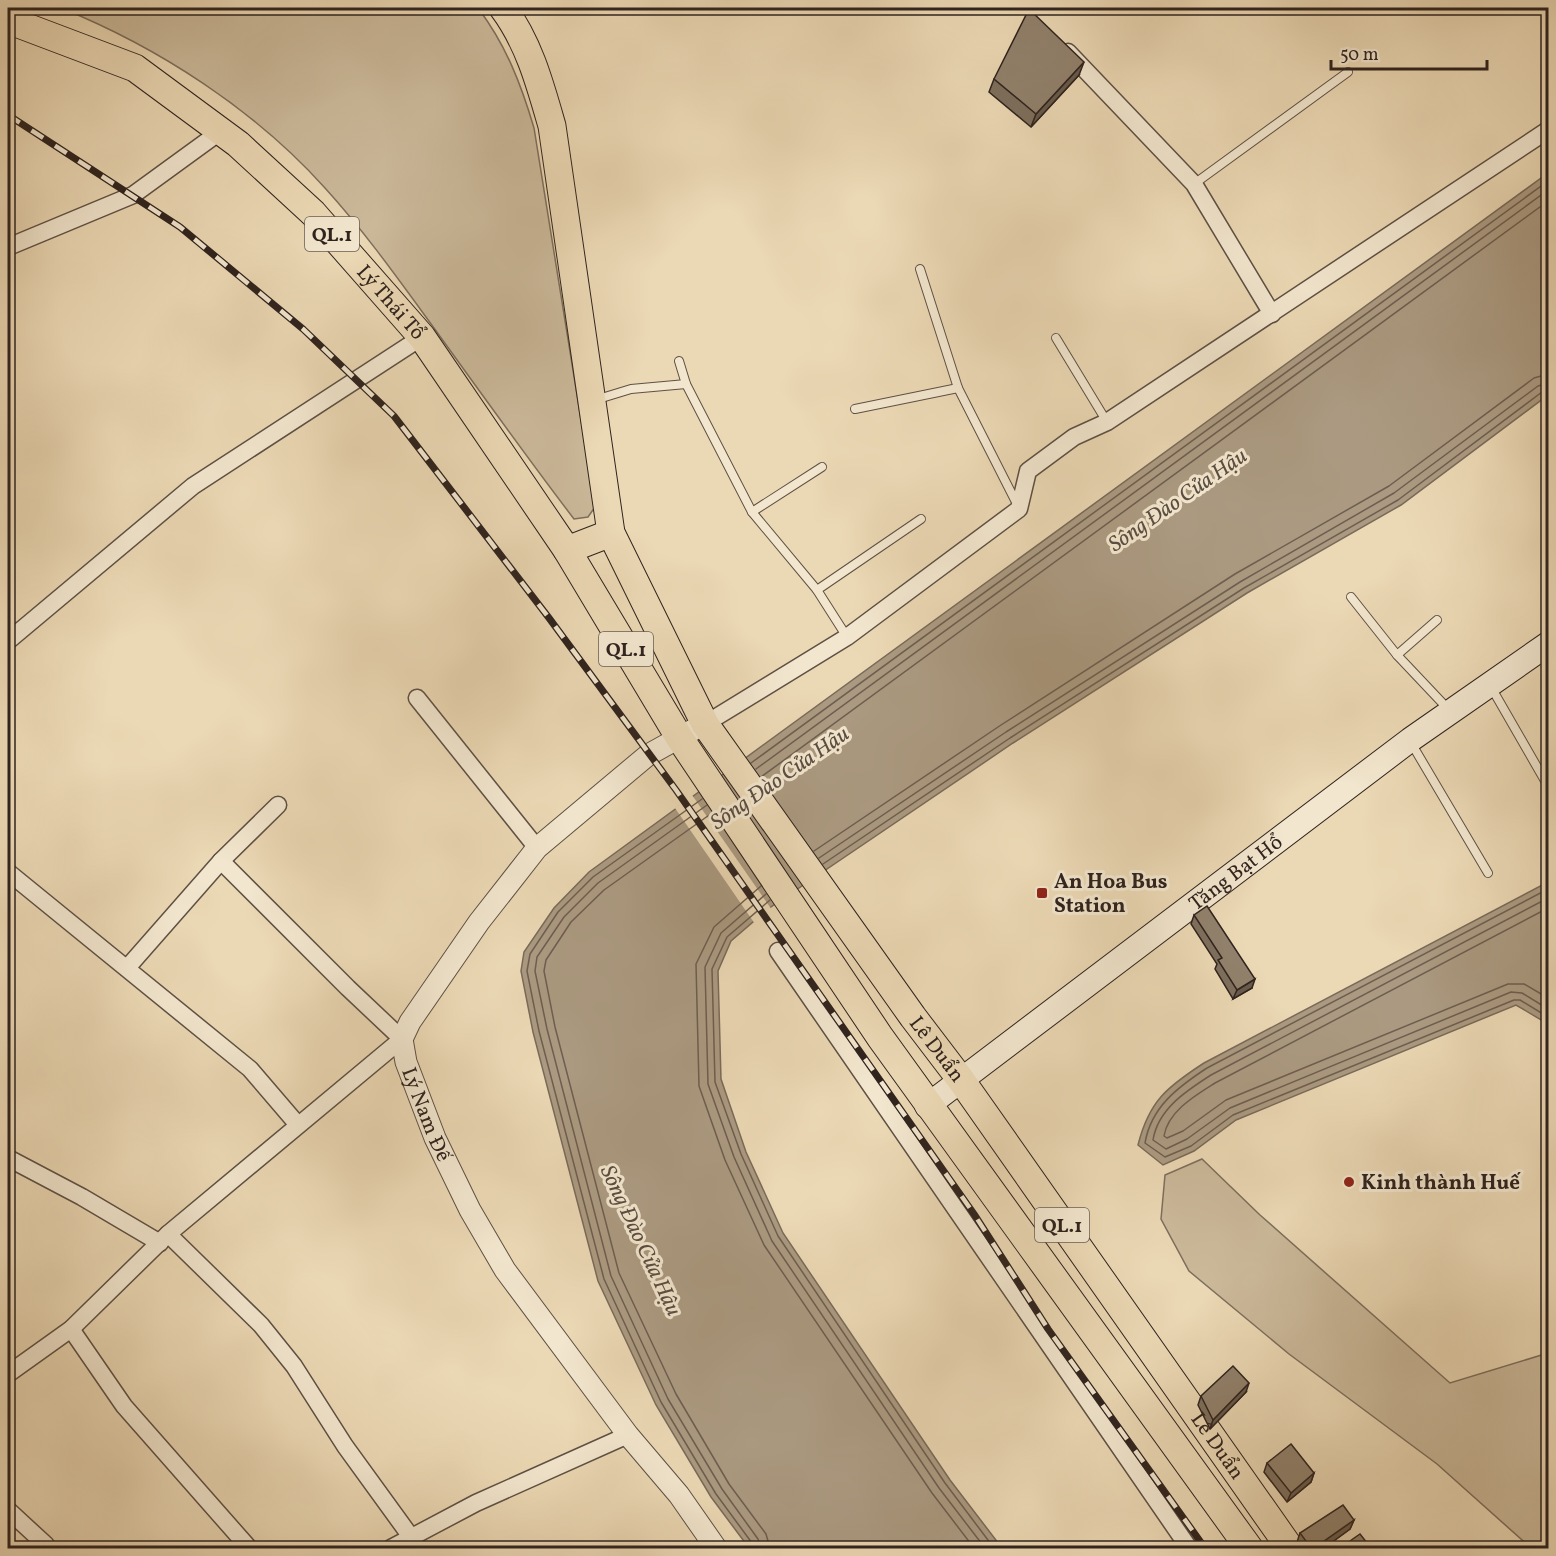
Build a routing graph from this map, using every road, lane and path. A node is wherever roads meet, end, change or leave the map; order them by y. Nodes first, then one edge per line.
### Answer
1 (503, 8) edge
2 (8, 20) edge
3 (1058, 41) edge
4 (1348, 72) dead end
5 (221, 130) junction
6 (1548, 130) edge
7 (1194, 184) junction
8 (8, 247) edge
9 (920, 269) dead end
10 (1272, 314) junction
11 (422, 337) junction
12 (1056, 338) dead end
13 (679, 361) dead end
14 (686, 384) junction
15 (958, 388) junction
16 (592, 401) junction
17 (855, 409) dead end
18 (1107, 422) junction
19 (822, 467) dead end
20 (1019, 509) junction
21 (752, 512) junction
22 (921, 519) dead end
23 (610, 534) junction
24 (567, 550) junction
25 (818, 590) junction
26 (1351, 597) dead end
27 (1437, 620) dead end
28 (847, 637) junction
29 (8, 641) edge
30 (1548, 644) edge
31 (1397, 655) junction
32 (1489, 684) junction
33 (417, 698) dead end
34 (1450, 712) junction
35 (709, 731) junction
36 (1410, 740) junction
37 (683, 742) junction
38 (1548, 786) edge
39 (278, 805) dead end
40 (537, 848) junction
41 (221, 861) junction
42 (8, 872) edge
43 (1488, 873) dead end
44 (778, 951) dead end
45 (127, 968) junction
46 (402, 1039) junction
47 (961, 1080) junction
48 (927, 1106) junction
49 (298, 1125) junction
50 (8, 1158) edge
51 (164, 1239) junction
52 (71, 1329) junction
53 (8, 1374) edge
54 (628, 1435) junction
55 (8, 1510) edge
56 (411, 1537) junction
57 (46, 1545) dead end
58 (249, 1548) edge
59 (391, 1548) edge
60 (716, 1548) edge
61 (1190, 1548) edge
62 (1250, 1548) edge
63 (1290, 1548) edge

1 - 16 main road, QL.1
2 - 5 main road, Lý Thái Tổ / QL.1
3 - 7 street
4 - 7 lane
5 - 8 street
5 - 11 main road, Lý Thái Tổ / QL.1
6 - 10 street
7 - 10 street
9 - 15 lane
10 - 18 street
11 - 24 main road, Lý Thái Tổ / QL.1
11 - 29 street
12 - 18 lane
13 - 14 lane
14 - 16 lane
14 - 21 lane
15 - 17 lane
15 - 20 lane
16 - 23 main road, QL.1
18 - 20 street
19 - 21 lane
20 - 28 street
21 - 25 lane
22 - 25 lane
23 - 24 main road
23 - 35 main road, Lê Duẩn / QL.1
24 - 37 main road, Lê Duẩn / QL.1
25 - 28 lane
26 - 31 lane
27 - 31 lane
28 - 35 street
30 - 32 main road, Tăng Bạt Hổ
31 - 34 lane
32 - 34 main road, Tăng Bạt Hổ
32 - 38 lane
33 - 40 street
34 - 36 main road, Tăng Bạt Hổ
35 - 37 street, Lý Nam Đế
35 - 47 main road, Lê Duẩn / QL.1
36 - 43 lane
36 - 47 main road, Tăng Bạt Hổ
37 - 40 street, Lý Nam Đế
37 - 48 main road, Lê Duẩn / QL.1
39 - 41 street
40 - 46 street, Lý Nam Đế
41 - 45 street
41 - 46 street
42 - 45 street
44 - 61 street
45 - 49 street
46 - 49 street
46 - 54 street, Lý Nam Đế
47 - 48 main road, Tăng Bạt Hổ
47 - 63 main road, Lê Duẩn / QL.1
48 - 62 main road, Lê Duẩn / QL.1
49 - 51 street
50 - 51 street
51 - 52 street
51 - 56 street
52 - 53 street
52 - 58 street
54 - 56 street
54 - 60 street, Lý Nam Đế
55 - 57 street
56 - 59 street

